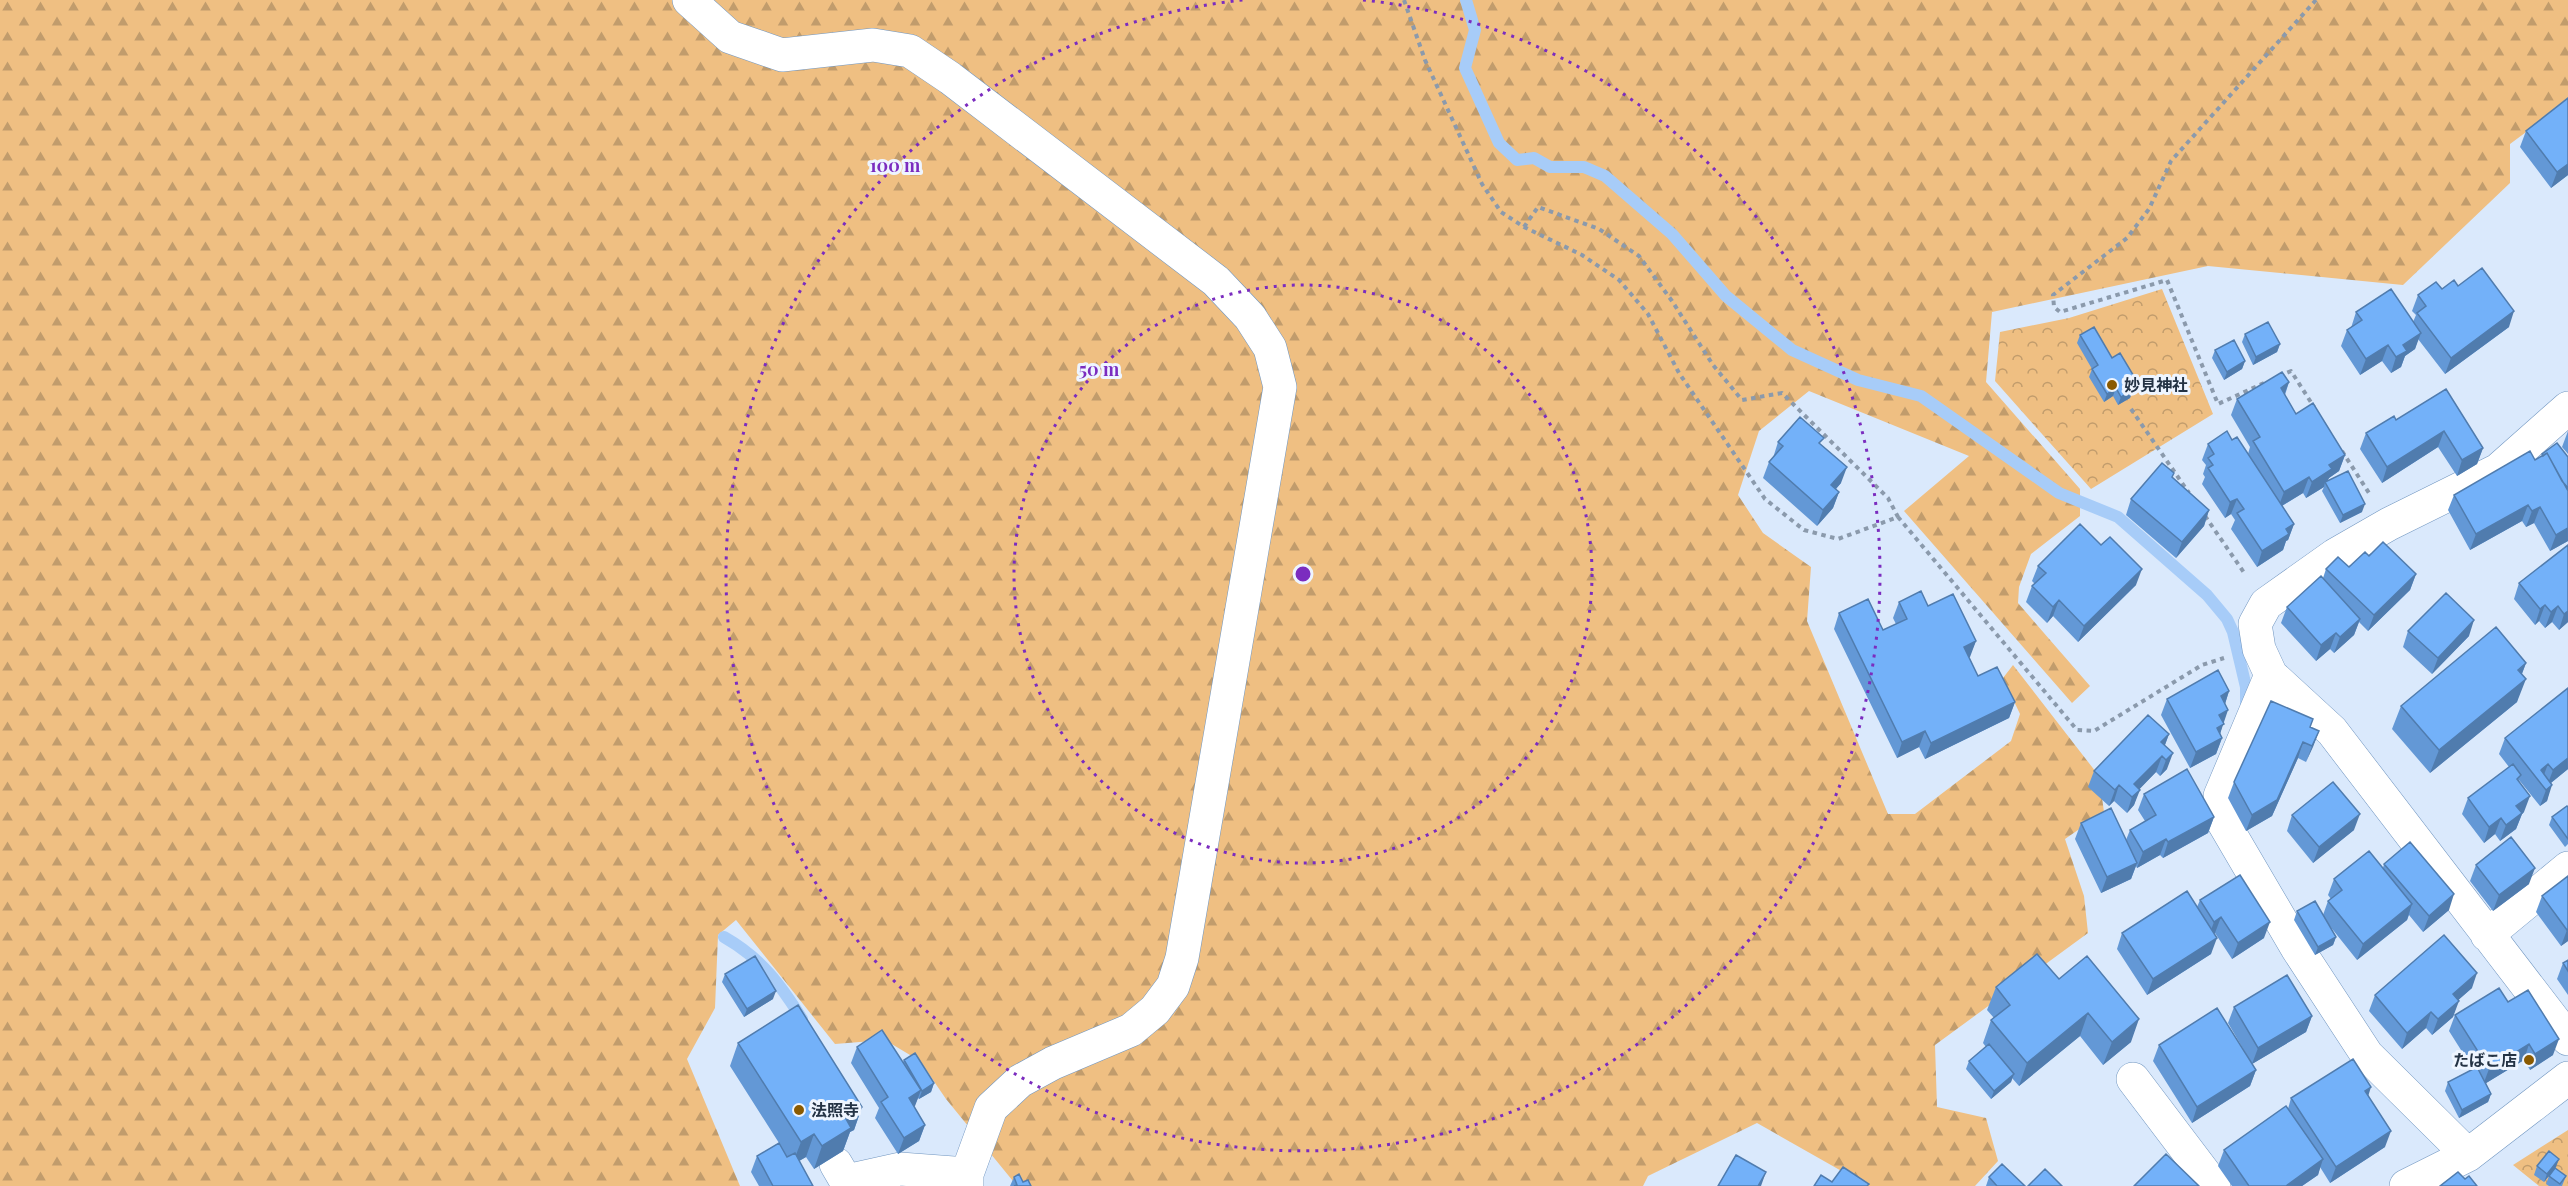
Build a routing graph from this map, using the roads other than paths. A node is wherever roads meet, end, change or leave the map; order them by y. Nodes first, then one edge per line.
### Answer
1 (688, 0) edge
2 (2568, 408) edge
3 (2271, 675) junction
4 (2568, 868) edge
5 (2487, 935) junction
6 (2568, 1039) edge
7 (2568, 1078) edge
8 (2133, 1079) dead end
9 (2468, 1155) junction
10 (836, 1164) edge
11 (967, 1180) edge
12 (2214, 1186) edge
13 (2406, 1186) edge

1 - 11 street
2 - 3 street
3 - 5 street
3 - 9 street
4 - 5 street
5 - 6 street
7 - 9 street
8 - 12 street
9 - 13 street
10 - 11 street

